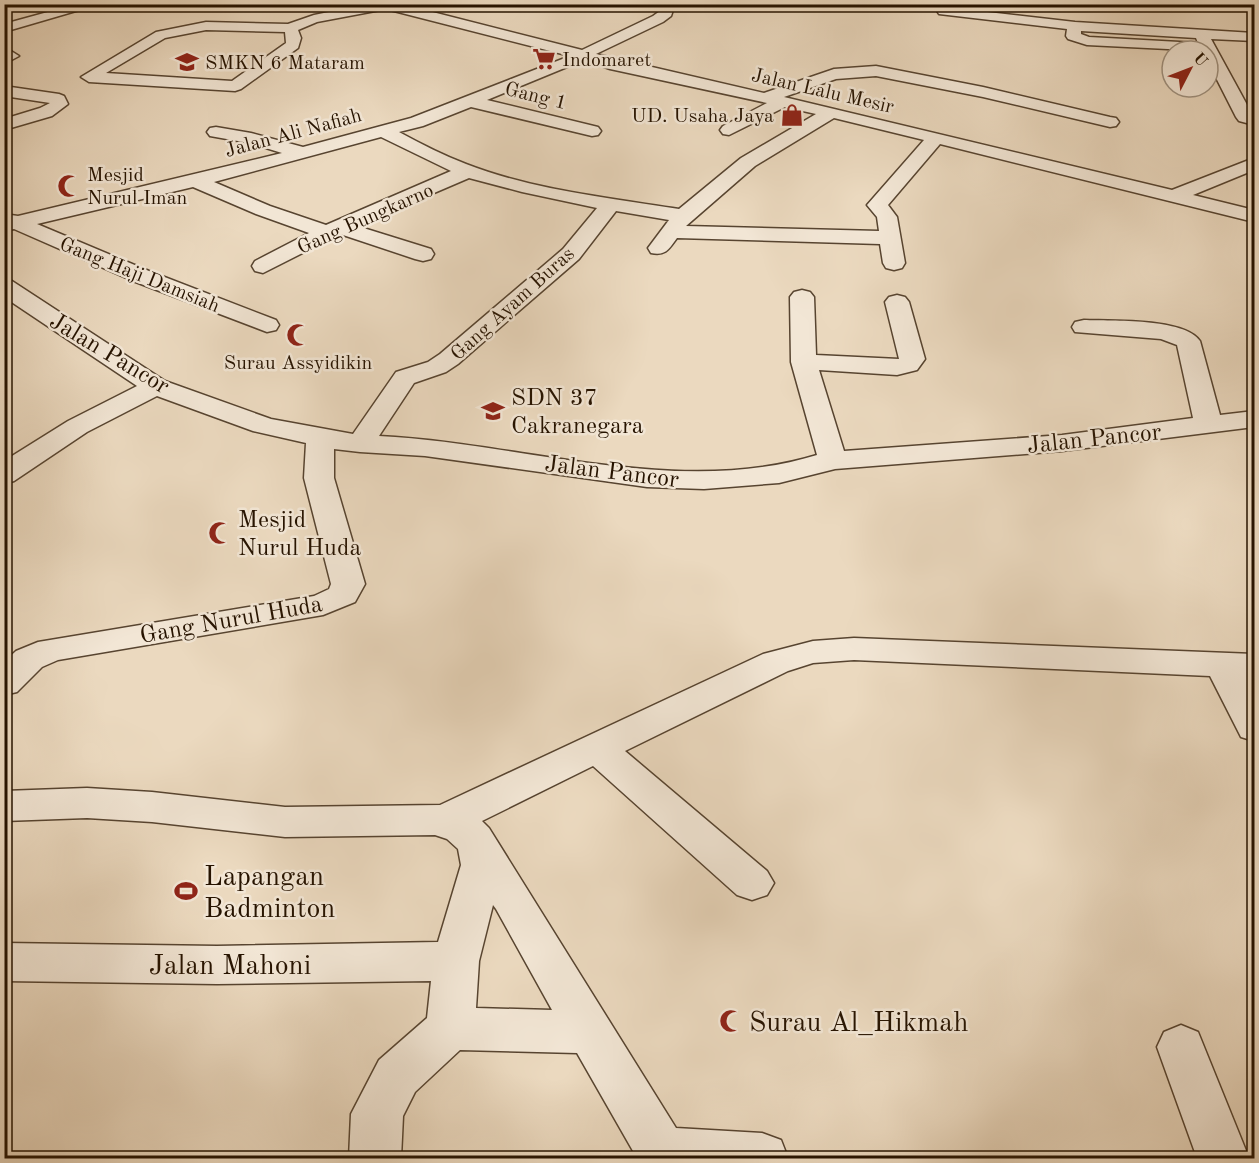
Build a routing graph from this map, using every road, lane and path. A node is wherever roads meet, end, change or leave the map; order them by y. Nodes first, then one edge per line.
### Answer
1 (94, 4) edge
2 (669, 4) edge
3 (384, 5) edge
4 (944, 11) dead end
5 (4, 28) edge
6 (290, 28) junction
7 (1254, 37) edge
8 (1188, 39) edge
9 (1220, 40) edge
10 (584, 55) junction
11 (1220, 70) edge
12 (4, 91) edge
13 (765, 98) junction
14 (469, 101) junction
15 (782, 102) junction
16 (831, 112) junction
17 (1254, 120) edge
18 (1110, 122) dead end
19 (4, 125) edge
20 (729, 130) dead end
21 (382, 131) junction
22 (592, 131) dead end
23 (216, 132) dead end
24 (935, 139) junction
25 (304, 153) junction
26 (1254, 163) edge
27 (468, 171) junction
28 (193, 180) junction
29 (1174, 196) junction
30 (610, 204) junction
31 (1254, 216) edge
32 (7, 222) edge
33 (333, 230) junction
34 (671, 232) junction
35 (889, 238) junction
36 (423, 254) dead end
37 (894, 263) dead end
38 (263, 266) dead end
39 (4, 286) edge
40 (802, 297) dead end
41 (897, 302) dead end
42 (267, 325) dead end
43 (1084, 327) dead end
44 (804, 362) junction
45 (156, 387) junction
46 (1254, 419) edge
47 (1208, 423) junction
48 (320, 438) junction
49 (360, 444) junction
50 (833, 460) junction
51 (4, 475) edge
52 (1239, 666) edge
53 (4, 683) edge
54 (1254, 728) edge
55 (597, 748) junction
56 (4, 806) edge
57 (444, 821) junction
58 (481, 852) junction
59 (752, 883) dead end
60 (456, 961) junction
61 (4, 962) edge
62 (450, 1028) junction
63 (590, 1032) junction
64 (1181, 1047) dead end
65 (664, 1155) edge
66 (375, 1158) edge
67 (762, 1158) edge
68 (1223, 1158) edge

1 - 5 street
2 - 10 street, Jalan Ali Nafiah
3 - 6 street
3 - 10 street, Jalan Lalu Mesir
4 - 8 street
6 - 6 street
7 - 9 street
10 - 13 street, Jalan Lalu Mesir
10 - 14 street, Jalan Ali Nafiah
11 - 17 street
12 - 19 street
13 - 15 street, Jalan Lalu Mesir
13 - 18 street
14 - 21 street, Jalan Ali Nafiah
14 - 22 street, Gang 1
15 - 16 street, Jalan Lalu Mesir
15 - 20 street
16 - 24 street, Jalan Lalu Mesir
16 - 34 street
21 - 25 street, Jalan Ali Nafiah
21 - 27 street, Gang Bungkarno
23 - 25 street
24 - 29 street, Jalan Lalu Mesir
24 - 35 street
25 - 28 street, Jalan Ali Nafiah
26 - 29 street
27 - 30 street, Gang Bungkarno
27 - 33 street, Gang Bungkarno
28 - 32 street, Jalan Ali Nafiah
28 - 33 street
29 - 31 street, Jalan Lalu Mesir
30 - 34 street, Gang Bungkarno
30 - 49 street, Gang Ayam Buras
32 - 42 street, Gang Haji Damsiah
33 - 36 street
33 - 38 street, Gang Bungkarno
34 - 35 street, Gang Bungkarno
35 - 37 street
39 - 45 street, Jalan Pancor
40 - 44 street
41 - 44 street
43 - 47 street
44 - 50 street
45 - 48 street, Jalan Pancor
45 - 51 street
46 - 47 street, Jalan Pancor
47 - 50 street, Jalan Pancor
48 - 49 street, Jalan Pancor
48 - 53 street, Gang Nurul Huda
49 - 50 street, Jalan Pancor
52 - 54 street
52 - 55 street
55 - 57 street
55 - 59 street
56 - 57 street
57 - 58 street
58 - 60 street
58 - 63 street
60 - 61 street, Jalan Mahoni
60 - 62 street
62 - 63 street
62 - 66 street
63 - 65 street
64 - 68 street
65 - 67 street

